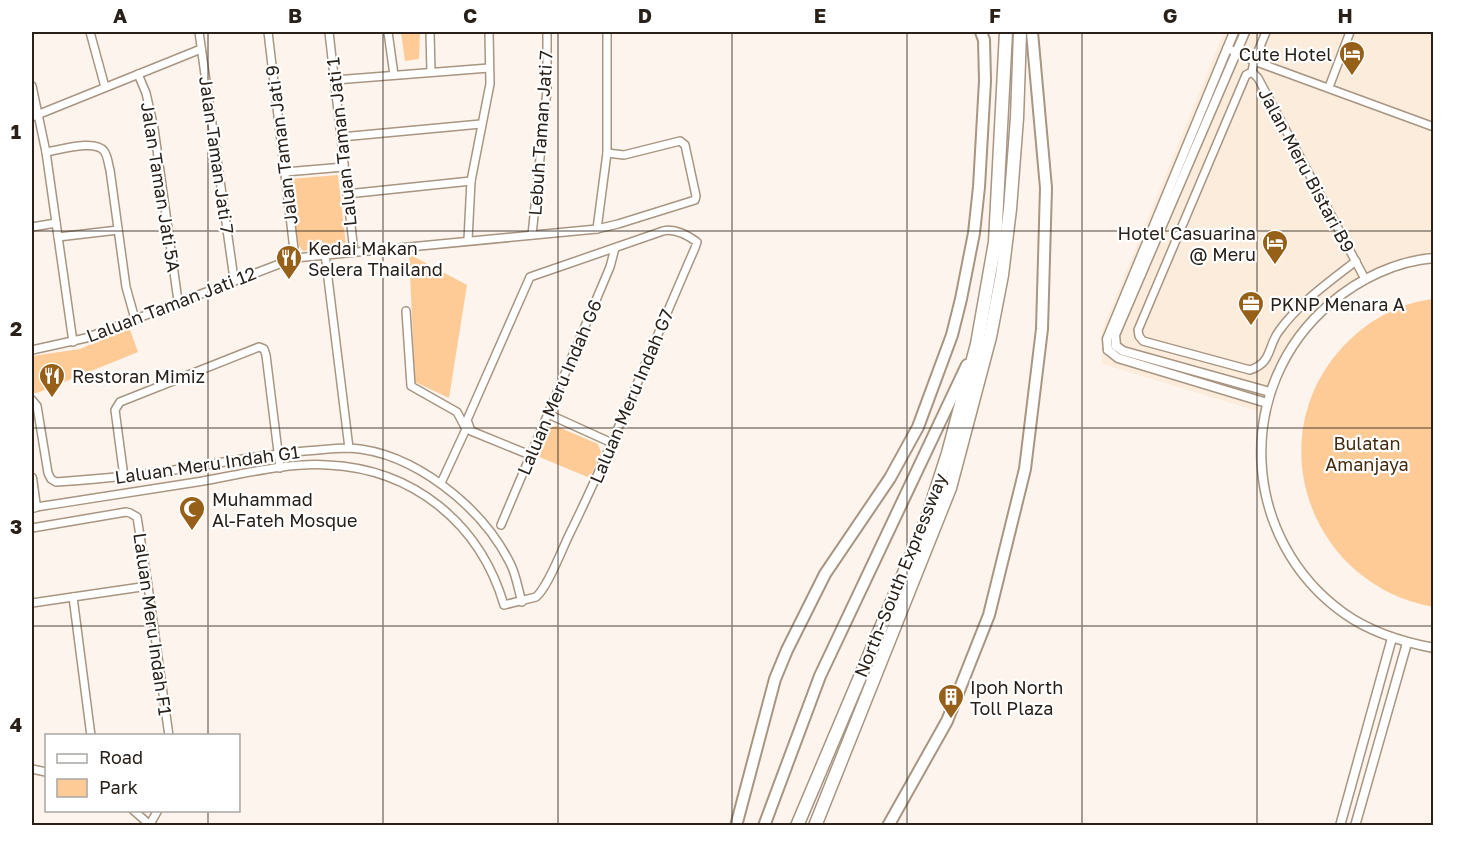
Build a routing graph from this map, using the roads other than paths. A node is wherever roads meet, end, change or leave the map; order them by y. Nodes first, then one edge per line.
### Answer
1 (90, 32) edge
2 (199, 32) edge
3 (268, 32) edge
4 (329, 32) edge
5 (388, 32) edge
6 (430, 32) edge
7 (489, 32) edge
8 (547, 32) edge
9 (607, 32) edge
10 (981, 32) edge
11 (1006, 32) edge
12 (1020, 32) edge
13 (1032, 32) edge
14 (1234, 32) edge
15 (1245, 32) edge
16 (1266, 32) edge
17 (1350, 32) edge
18 (1227, 48) junction
19 (201, 49) junction
20 (1236, 52) junction
21 (1254, 61) junction
22 (489, 68) junction
23 (430, 72) junction
24 (1252, 72) junction
25 (138, 74) junction
26 (394, 75) junction
27 (335, 80) junction
28 (32, 86) edge
29 (105, 87) junction
30 (1329, 87) junction
31 (35, 115) edge
32 (1434, 116) edge
33 (481, 124) junction
34 (1432, 126) edge
35 (341, 137) junction
36 (46, 152) junction
37 (607, 153) junction
38 (344, 167) junction
39 (285, 172) junction
40 (471, 181) junction
41 (347, 194) junction
42 (56, 223) junction
43 (32, 227) edge
44 (597, 229) junction
45 (118, 230) junction
46 (532, 235) junction
47 (58, 237) junction
48 (468, 240) junction
49 (615, 248) junction
50 (354, 252) junction
51 (325, 254) junction
52 (295, 258) junction
53 (1434, 258) edge
54 (1356, 261) junction
55 (234, 279) junction
56 (1365, 279) junction
57 (178, 301) junction
58 (406, 311) dead end
59 (135, 319) junction
60 (73, 342) junction
61 (977, 344) junction
62 (1112, 348) junction
63 (32, 350) edge
64 (1270, 393) junction
65 (32, 400) edge
66 (1267, 403) junction
67 (548, 414) junction
68 (40, 425) junction
69 (32, 426) edge
70 (612, 443) junction
71 (349, 448) junction
72 (278, 453) junction
73 (530, 455) junction
74 (280, 468) junction
75 (124, 477) junction
76 (32, 478) edge
77 (441, 483) junction
78 (34, 507) edge
79 (501, 525) dead end
80 (32, 528) edge
81 (148, 586) junction
82 (73, 597) junction
83 (522, 602) junction
84 (32, 603) edge
85 (1392, 638) junction
86 (1407, 643) junction
87 (1434, 648) edge
88 (91, 734) edge
89 (169, 734) edge
90 (135, 812) edge
91 (157, 812) edge
92 (149, 825) edge
93 (735, 825) edge
94 (764, 825) edge
95 (797, 825) edge
96 (815, 825) edge
97 (888, 825) edge
98 (1340, 825) edge
99 (1355, 825) edge

1 - 29 street
2 - 19 street, Jalan Taman Jati 7
3 - 39 street, Jalan Taman Jati 9
4 - 27 street, Laluan Taman Jati 1
5 - 26 street
6 - 23 street
7 - 22 street
8 - 46 street, Lebuh Taman Jati 7
9 - 37 street
10 - 93 main road
11 - 61 highway, North–South Expressway
12 - 96 highway, North–South Expressway
13 - 97 main road
14 - 18 street
15 - 20 street
16 - 21 street, Jalan Meru Bistari B9
17 - 30 street
18 - 20 street
18 - 62 street
19 - 25 street
19 - 55 street, Jalan Taman Jati 7
20 - 21 street
20 - 62 street
21 - 24 street, Jalan Meru Bistari B9
21 - 30 street
22 - 23 street
22 - 33 street
23 - 26 street
24 - 54 street, Jalan Meru Bistari B9
24 - 54 street
25 - 29 street
25 - 57 street, Jalan Taman Jati 5A
26 - 27 street
27 - 35 street, Laluan Taman Jati 1
28 - 31 street
29 - 31 street
30 - 34 street
31 - 36 street
32 - 34 street
33 - 35 street
33 - 40 street
35 - 38 street, Laluan Taman Jati 1
36 - 42 street
36 - 45 street
37 - 44 street
37 - 44 street, Laluan Taman Jati 12
38 - 39 street
38 - 41 street, Laluan Taman Jati 1
39 - 52 street, Jalan Taman Jati 9
40 - 41 street
40 - 48 street
41 - 50 street, Laluan Taman Jati 1
42 - 43 street
42 - 47 street
44 - 46 street, Laluan Taman Jati 12
45 - 47 street
45 - 59 street
46 - 48 street, Laluan Taman Jati 12
47 - 60 street
48 - 50 street, Laluan Taman Jati 12
49 - 67 street, Laluan Meru Indah G6
49 - 70 street, Laluan Meru Indah G7
49 - 73 street
50 - 51 street, Laluan Taman Jati 12
51 - 52 street, Laluan Taman Jati 12
51 - 71 street
52 - 55 street, Laluan Taman Jati 12
53 - 56 street
54 - 56 street, Jalan Meru Bistari B9
55 - 57 street, Laluan Taman Jati 12
56 - 64 street
57 - 59 street, Laluan Taman Jati 12
58 - 77 street
59 - 60 street, Laluan Taman Jati 12
60 - 63 street, Laluan Taman Jati 12
61 - 94 main road
61 - 95 highway, North–South Expressway
62 - 64 street
62 - 66 street
64 - 66 street
65 - 68 street, Laluan Meru Indah G1
66 - 85 street
67 - 70 street
67 - 73 street, Laluan Meru Indah G6
68 - 69 street
68 - 75 street, Laluan Meru Indah G1
70 - 83 street, Laluan Meru Indah G7
71 - 72 street, Laluan Meru Indah G1
71 - 77 street, Laluan Meru Indah G1
72 - 74 street
72 - 75 street, Laluan Meru Indah G1
72 - 75 street
73 - 79 street, Laluan Meru Indah G6
74 - 78 street
74 - 83 street, Laluan Meru Indah G7
76 - 78 street
77 - 83 street, Laluan Meru Indah G1
80 - 81 street, Laluan Meru Indah F1
81 - 82 street
81 - 89 street, Laluan Meru Indah F1
82 - 84 street
82 - 88 street
85 - 86 street
85 - 98 street
86 - 87 street
86 - 99 street
90 - 92 street
91 - 92 street

